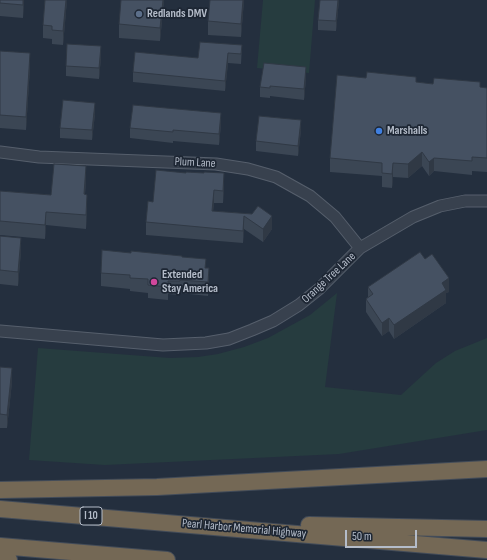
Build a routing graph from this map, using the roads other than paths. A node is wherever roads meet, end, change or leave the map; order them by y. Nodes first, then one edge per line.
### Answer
1 (0, 152) edge
2 (487, 201) edge
3 (360, 248) junction
4 (0, 331) edge
5 (487, 469) edge
6 (0, 490) edge
7 (0, 509) edge
8 (182, 524) junction
9 (487, 529) edge
10 (0, 546) edge
11 (487, 550) edge
12 (0, 558) edge
13 (9, 560) edge
14 (167, 560) edge

1 - 3 street, Plum Lane
2 - 3 street, Orange Tree Lane
3 - 4 street, Orange Tree Lane
5 - 6 highway
7 - 8 highway, Pearl Harbor Memorial Highway / I 10
8 - 9 highway
8 - 11 highway, Pearl Harbor Memorial Highway / I 10
10 - 14 highway
12 - 13 highway

